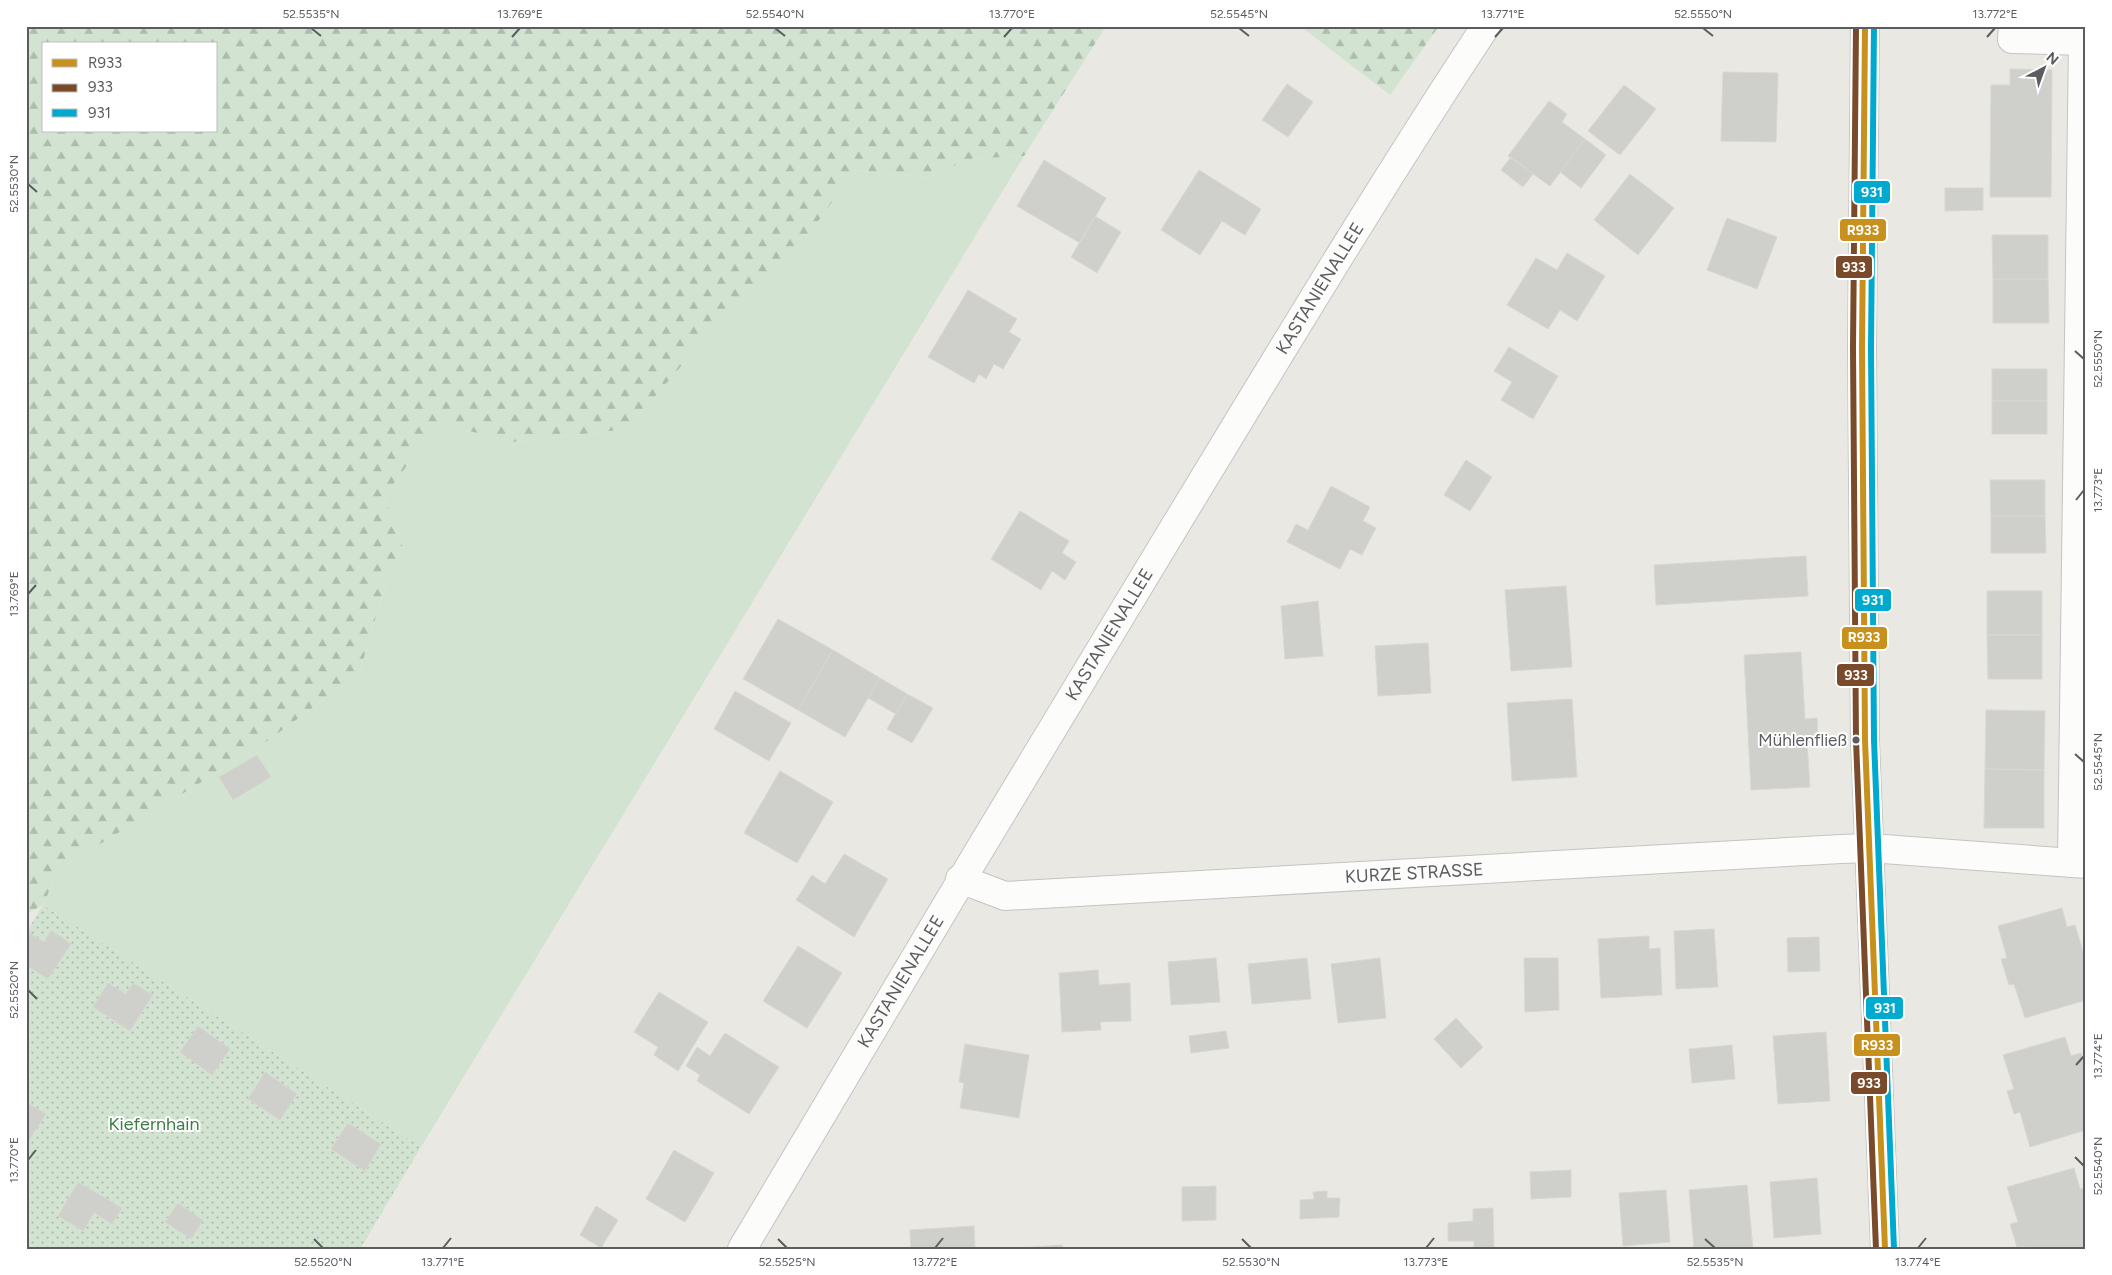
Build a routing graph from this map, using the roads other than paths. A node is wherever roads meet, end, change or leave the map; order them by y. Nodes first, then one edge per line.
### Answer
1 (1486, 26) edge
2 (1865, 26) edge
3 (2013, 26) edge
4 (2084, 41) edge
5 (1870, 848) junction
6 (2079, 863) edge
7 (960, 879) junction
8 (742, 1249) edge
9 (1885, 1249) edge

1 - 7 street, KASTANIENALLEE
2 - 5 street
3 - 4 street
4 - 6 street
5 - 6 street, KURZE STRASSE
5 - 7 street, KURZE STRASSE
5 - 9 street
7 - 8 street, KASTANIENALLEE

